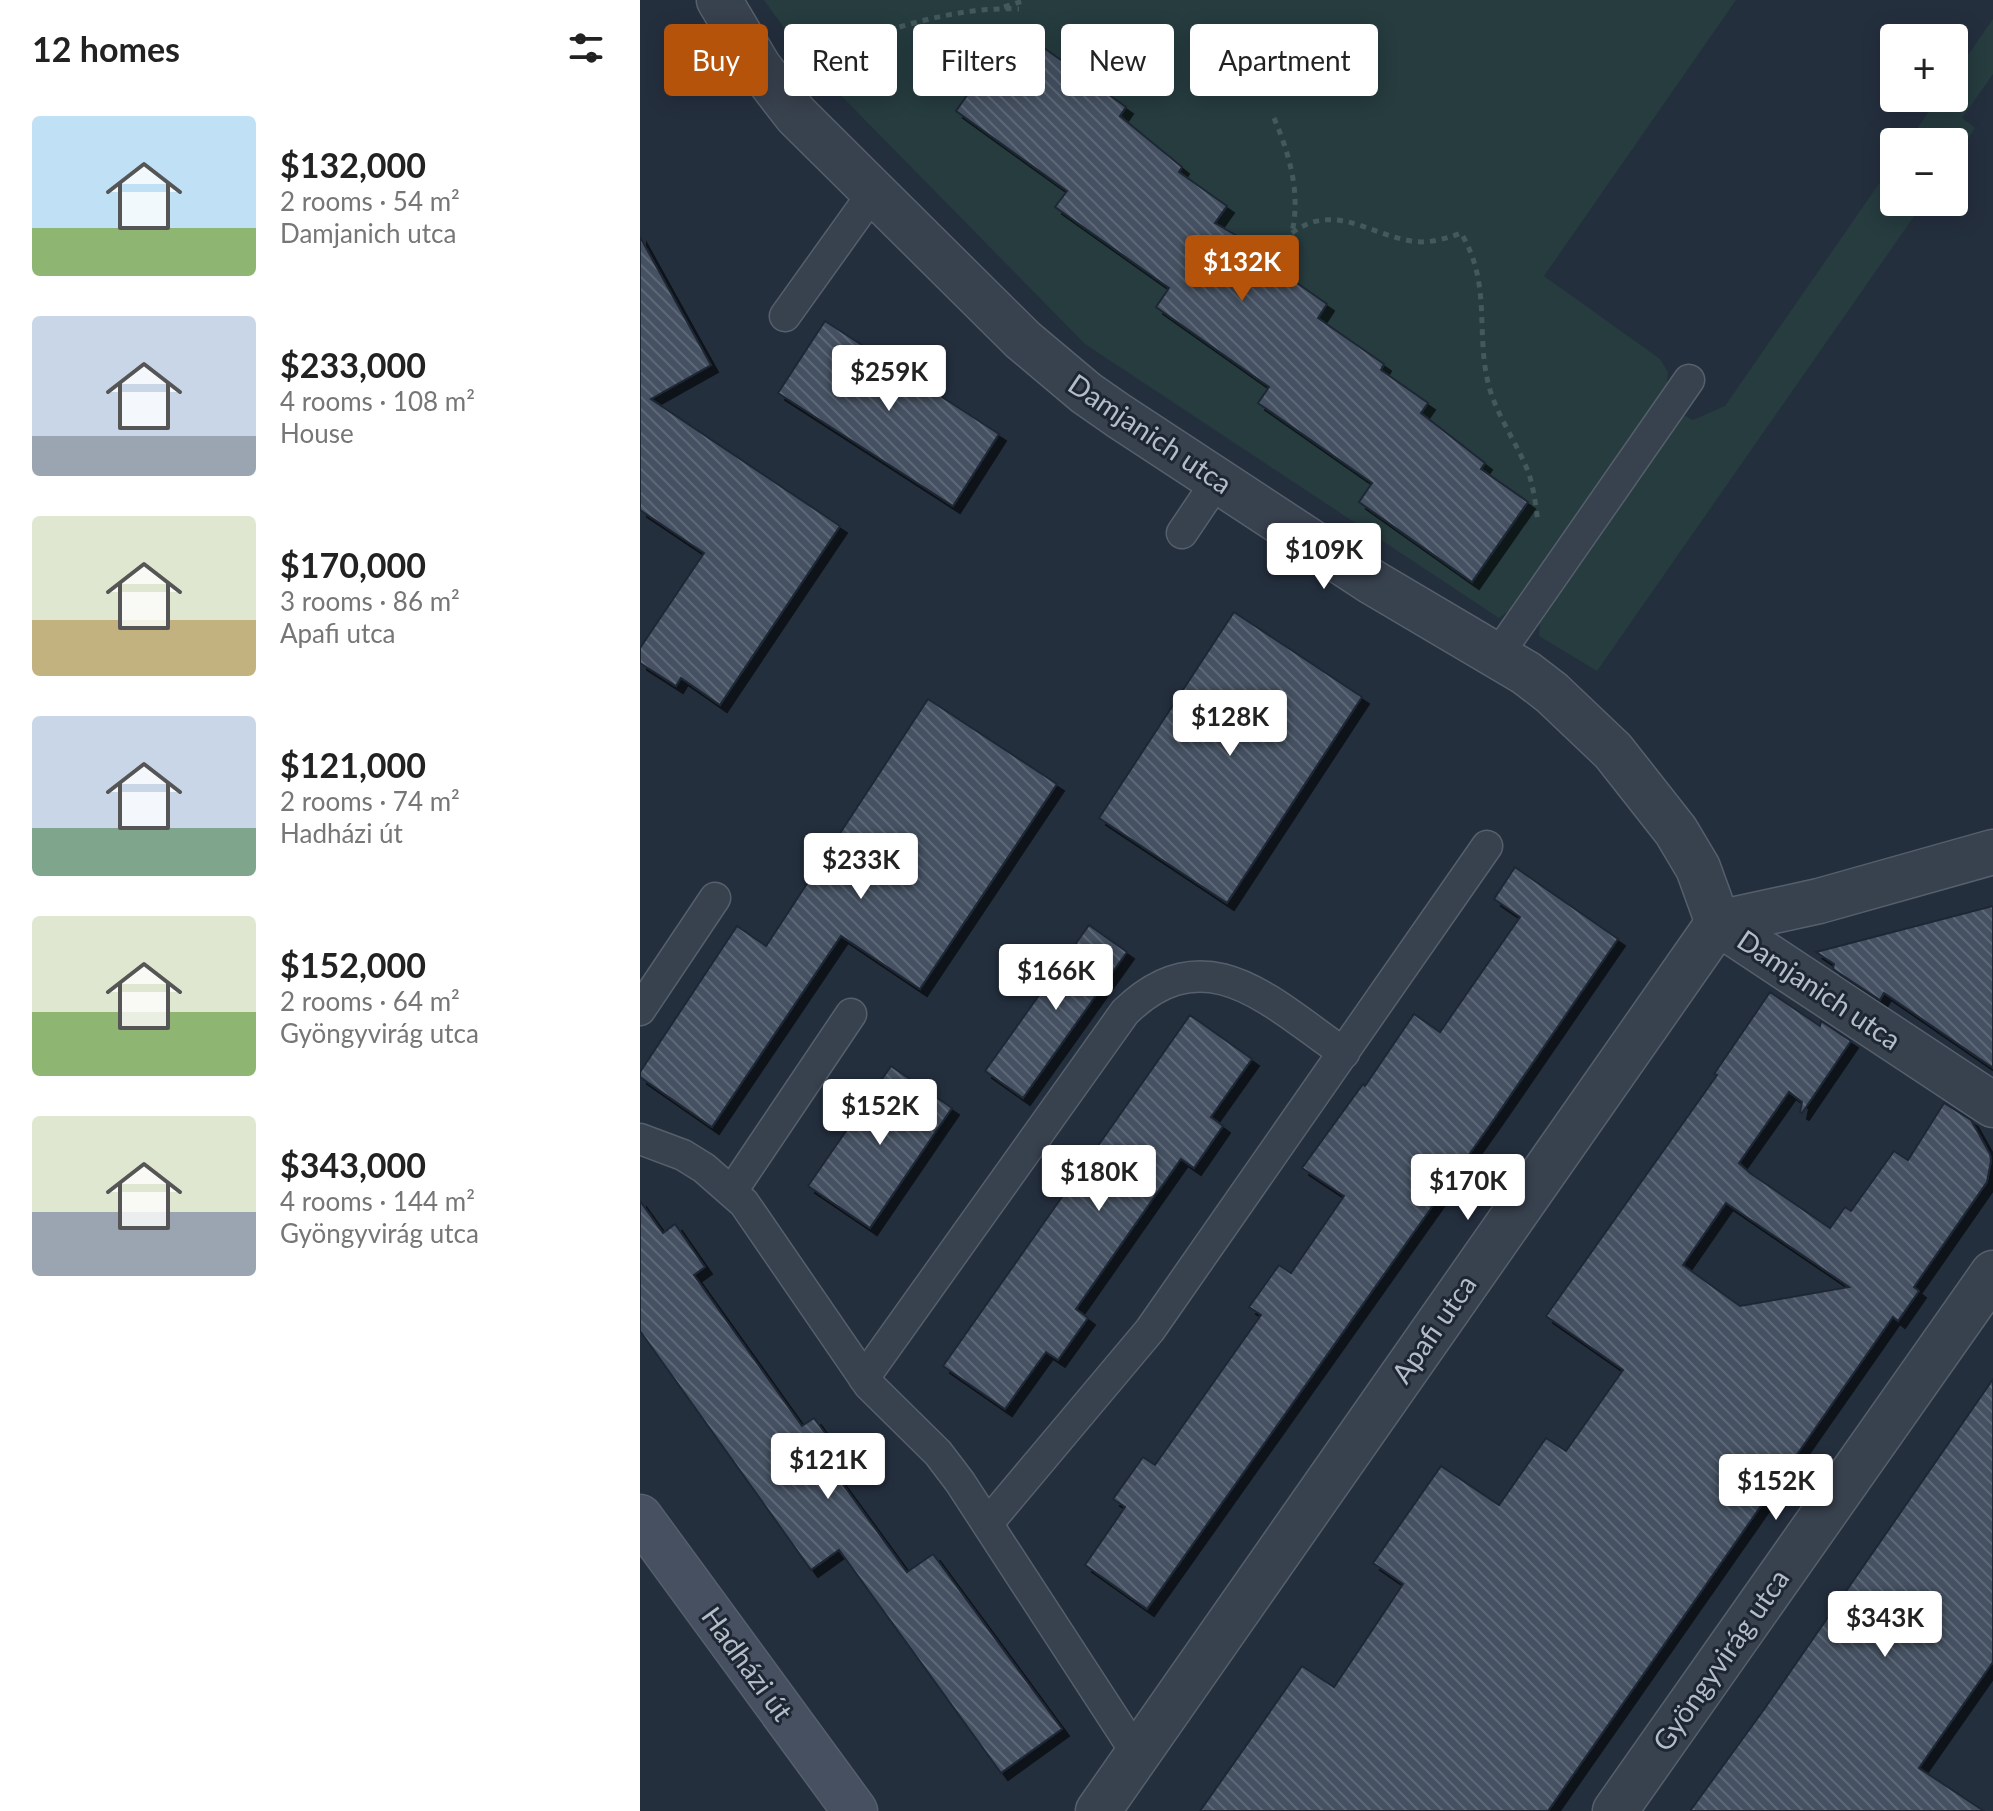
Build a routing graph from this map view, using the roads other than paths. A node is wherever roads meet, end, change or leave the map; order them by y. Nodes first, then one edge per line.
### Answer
1 (719, 0) edge
2 (873, 193) junction
3 (785, 316) dead end
4 (1689, 380) dead end
5 (1217, 481) junction
6 (1182, 533) dead end
7 (1497, 656) junction
8 (1487, 846) dead end
9 (1993, 852) edge
10 (715, 898) dead end
11 (1718, 923) junction
12 (640, 1010) edge
13 (851, 1014) dead end
14 (1344, 1053) junction
15 (1993, 1105) edge
16 (640, 1139) edge
17 (732, 1191) junction
18 (1993, 1273) edge
19 (864, 1378) junction
20 (640, 1517) edge
21 (988, 1523) junction
22 (1137, 1754) junction
23 (855, 1811) edge
24 (1098, 1811) edge
25 (1615, 1811) edge

1 - 2 street, Damjanich utca
2 - 3 lane
2 - 5 street, Damjanich utca
4 - 7 lane
5 - 6 lane
5 - 7 street, Damjanich utca
7 - 11 street, Damjanich utca
8 - 14 lane
9 - 11 street
10 - 12 lane
11 - 15 street, Damjanich utca
11 - 22 street, Apafi utca
13 - 17 lane
14 - 19 lane
14 - 21 lane
16 - 17 lane
17 - 19 lane
18 - 25 street, Gyöngyvirág utca
19 - 21 lane
20 - 23 street, Hadházi út
21 - 22 lane
22 - 24 street, Apafi utca

